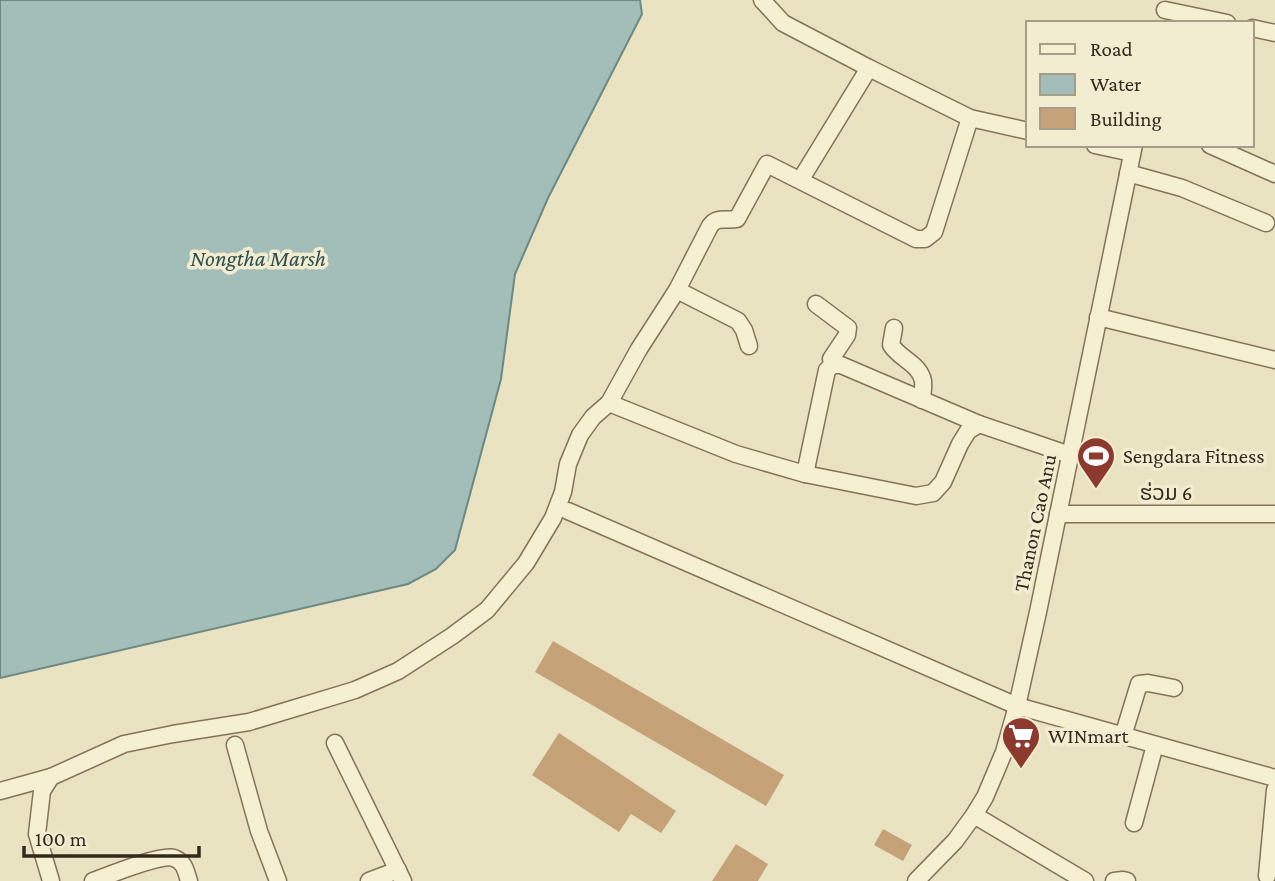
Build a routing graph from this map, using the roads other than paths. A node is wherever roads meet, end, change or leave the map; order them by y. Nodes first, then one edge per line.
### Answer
1 (769, 3) edge
2 (1164, 11) edge
3 (1216, 21) edge
4 (1254, 28) edge
5 (1275, 33) edge
6 (869, 68) junction
7 (970, 118) junction
8 (1026, 131) edge
9 (1114, 147) edge
10 (1214, 147) edge
11 (1133, 149) edge
12 (1128, 173) junction
13 (1275, 174) edge
14 (801, 180) junction
15 (1266, 223) dead end
16 (677, 290) junction
17 (816, 304) dead end
18 (1098, 317) junction
19 (894, 328) dead end
20 (749, 346) dead end
21 (1275, 360) edge
22 (833, 365) junction
23 (922, 400) junction
24 (609, 403) junction
25 (979, 424) junction
26 (1070, 455) junction
27 (806, 474) junction
28 (568, 511) dead end
29 (1058, 514) junction
30 (1275, 514) edge
31 (1174, 688) dead end
32 (1017, 706) junction
33 (1123, 736) junction
34 (335, 743) dead end
35 (1155, 744) junction
36 (235, 746) dead end
37 (51, 777) junction
38 (1275, 778) edge
39 (1275, 790) edge
40 (0, 791) edge
41 (974, 815) junction
42 (1134, 823) dead end
43 (400, 876) edge
44 (1267, 876) dead end
45 (51, 881) edge
46 (93, 881) edge
47 (189, 881) edge
48 (278, 881) edge
49 (369, 881) edge
50 (916, 881) edge
51 (1084, 881) edge
52 (1114, 881) edge
53 (1127, 881) edge

1 - 6 street
2 - 3 street
4 - 5 street
6 - 7 street
6 - 14 street
7 - 8 street
7 - 14 street
9 - 11 street
10 - 13 street
11 - 12 street, Thanon Cao Anu
12 - 15 street
12 - 18 street, Thanon Cao Anu
14 - 16 street
16 - 20 street
16 - 24 street
17 - 22 street
18 - 21 street
18 - 26 street, Thanon Cao Anu
19 - 23 street
22 - 23 street
22 - 27 street
23 - 25 street
24 - 27 street
24 - 37 street
25 - 26 street
25 - 27 street
26 - 29 street, Thanon Cao Anu
28 - 32 street
29 - 30 street, ຮ່ວມ 6
29 - 32 street, Thanon Cao Anu
31 - 33 street
32 - 33 street
32 - 41 street, Thanon Cao Anu
33 - 35 street
34 - 43 street
35 - 38 street
35 - 42 street
36 - 48 street
37 - 40 street
37 - 45 street
39 - 44 street
41 - 50 street, Thanon Cao Anu
41 - 51 street
43 - 49 street
46 - 47 street
52 - 53 street

